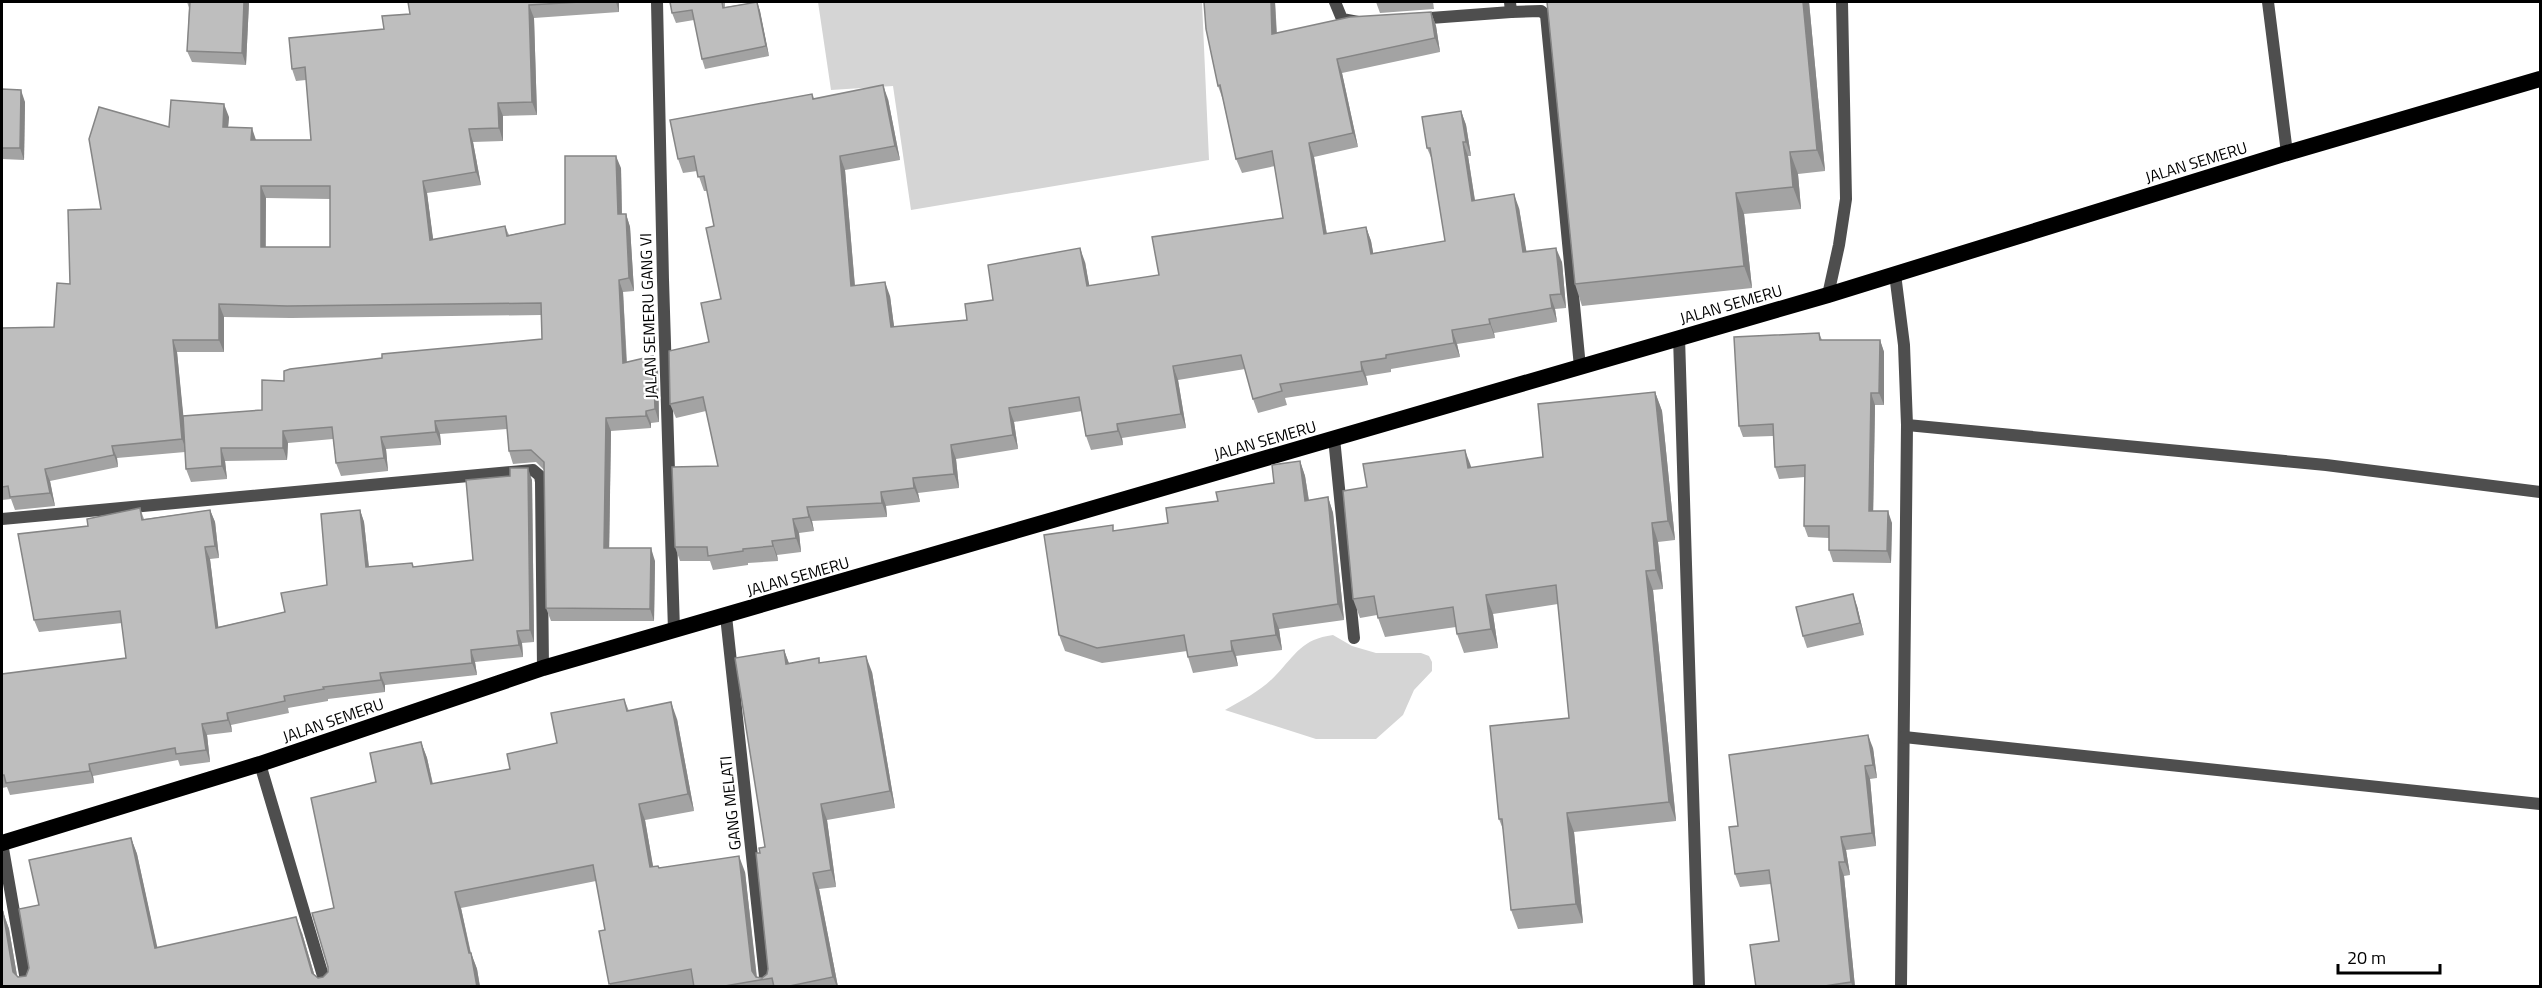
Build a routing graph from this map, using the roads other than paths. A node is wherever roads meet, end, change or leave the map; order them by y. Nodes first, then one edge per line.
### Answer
1 (657, 2) edge
2 (1335, 2) edge
3 (1842, 2) edge
4 (2268, 2) edge
5 (1511, 7) edge
6 (1406, 20) edge
7 (1370, 22) edge
8 (2541, 80) edge
9 (2288, 153) junction
10 (1895, 274) junction
11 (1828, 295) junction
12 (1679, 338) junction
13 (1581, 367) junction
14 (1907, 425) junction
15 (1334, 438) junction
16 (2541, 492) edge
17 (2, 519) edge
18 (726, 616) junction
19 (674, 630) junction
20 (1354, 638) dead end
21 (543, 668) junction
22 (1904, 737) junction
23 (260, 764) junction
24 (2541, 804) edge
25 (2, 843) edge
26 (27, 987) edge
27 (326, 987) edge
28 (766, 987) edge
29 (1699, 987) edge
30 (1901, 987) edge

1 - 19 street, JALAN SEMERU GANG VI
2 - 7 street
3 - 11 street
4 - 9 street
5 - 6 street
5 - 13 street
8 - 9 highway, JALAN SEMERU
9 - 10 highway, JALAN SEMERU
10 - 11 highway, JALAN SEMERU
10 - 14 street
11 - 12 highway, JALAN SEMERU
12 - 13 highway, JALAN SEMERU
12 - 29 street
13 - 15 highway, JALAN SEMERU
14 - 16 street
14 - 22 street
15 - 18 highway, JALAN SEMERU
15 - 20 street
17 - 21 street
18 - 19 highway, JALAN SEMERU
18 - 28 street, GANG MELATI
19 - 21 highway, JALAN SEMERU
21 - 23 highway, JALAN SEMERU
22 - 24 street
22 - 30 street
23 - 25 highway, JALAN SEMERU
23 - 27 street
25 - 26 street

